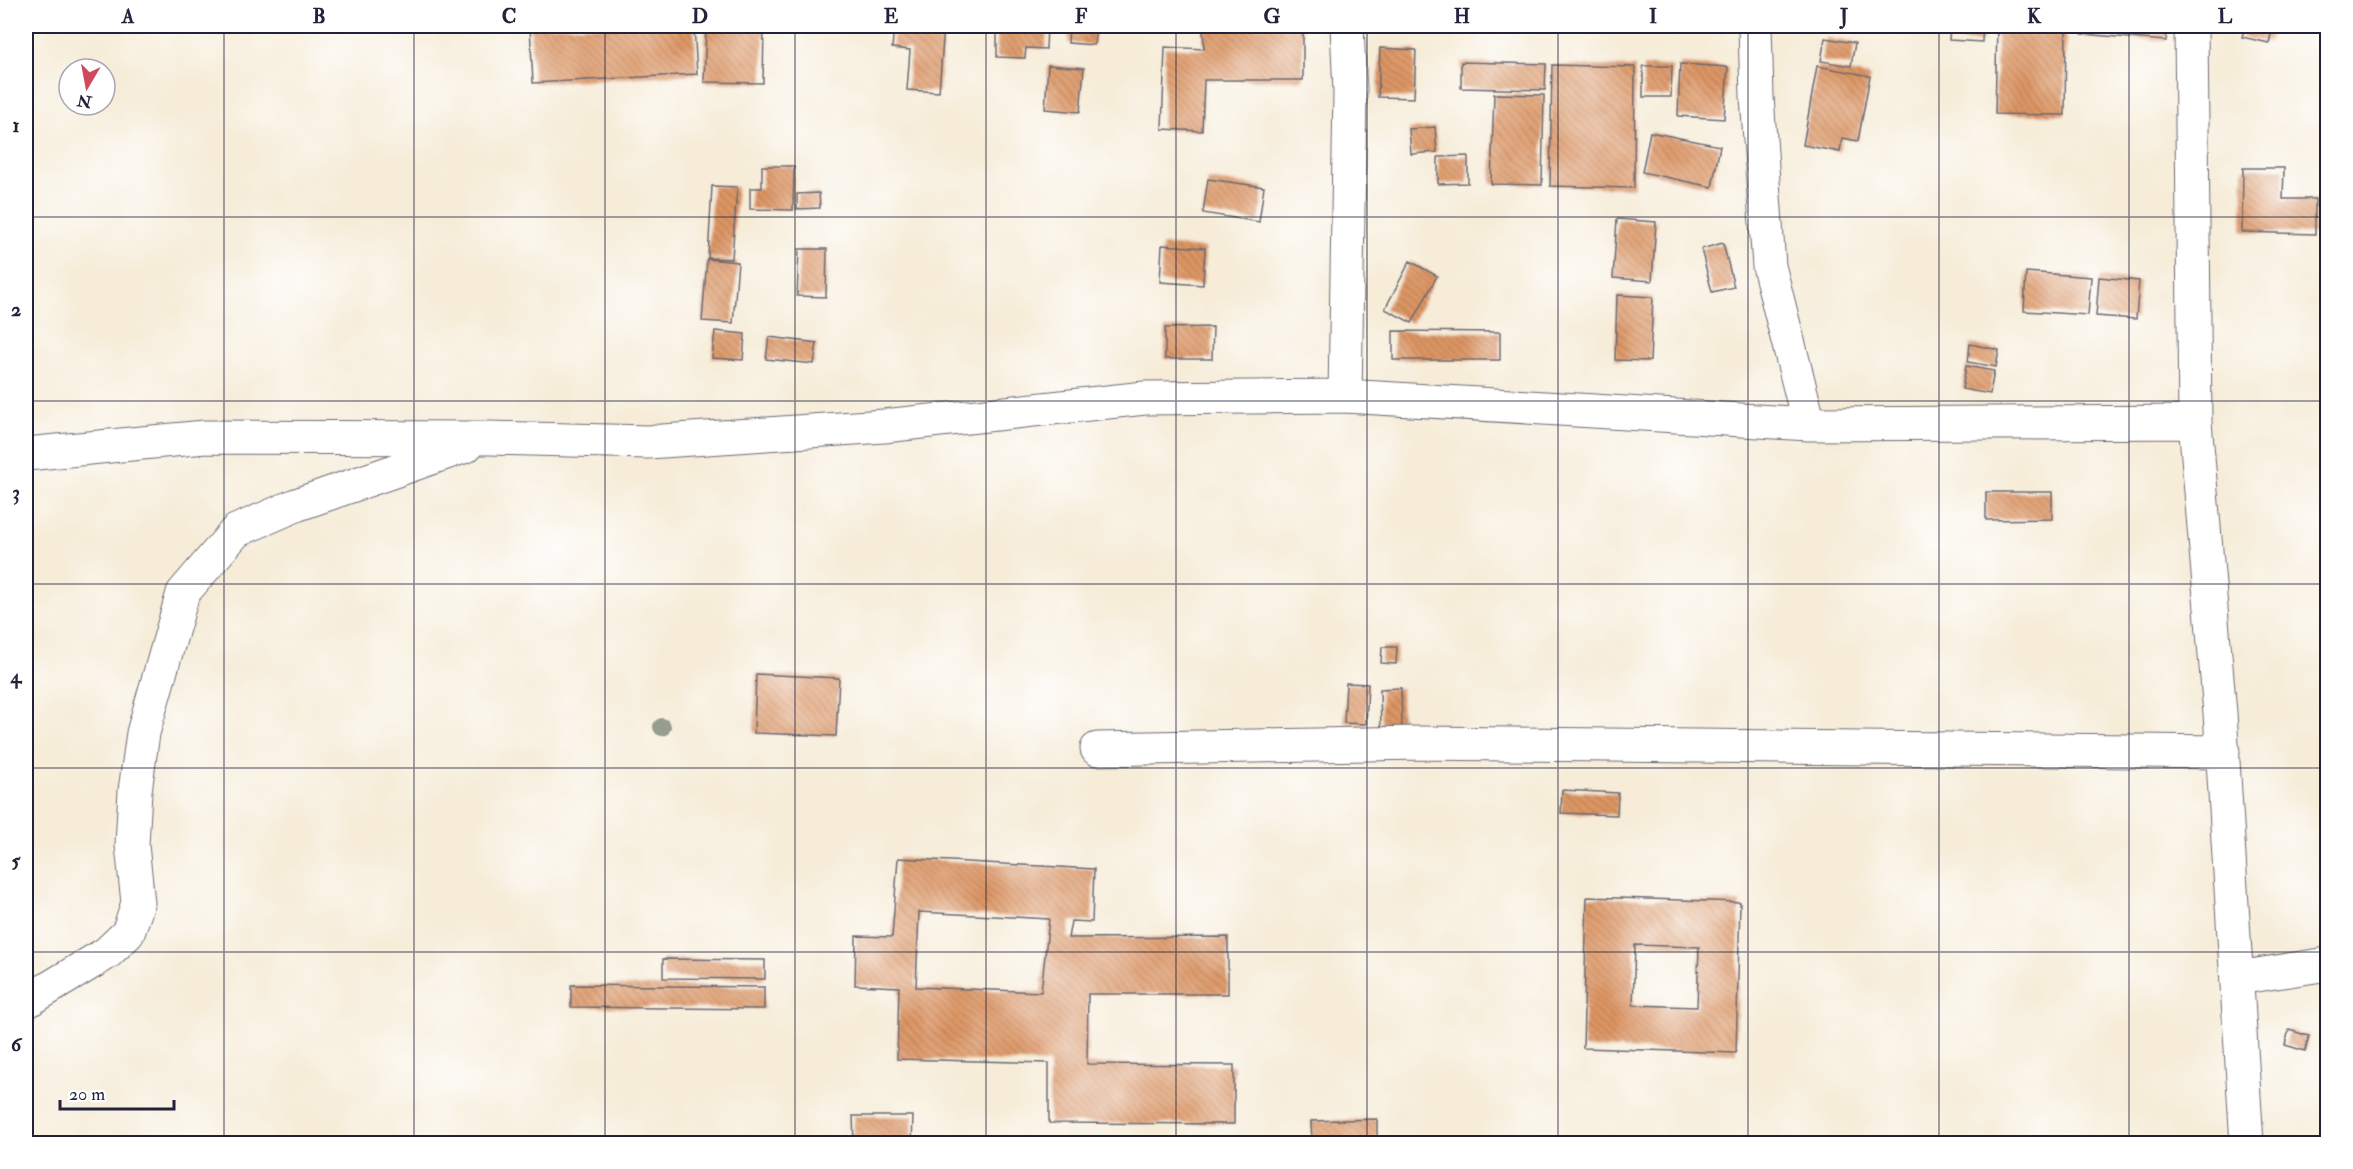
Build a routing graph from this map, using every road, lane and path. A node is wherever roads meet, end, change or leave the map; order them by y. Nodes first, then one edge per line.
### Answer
1 (1347, 26) edge
2 (1755, 26) edge
3 (2191, 26) edge
4 (1345, 396) junction
5 (2195, 422) junction
6 (1809, 424) junction
7 (489, 438) junction
8 (26, 454) edge
9 (1097, 749) dead end
10 (2223, 752) junction
11 (2328, 964) edge
12 (2237, 978) junction
13 (26, 1002) edge
14 (2247, 1143) edge

1 - 4 street
2 - 6 street
3 - 5 street
4 - 6 street
4 - 7 street
5 - 6 street
5 - 10 street
7 - 8 street
7 - 13 street
9 - 10 street
10 - 12 street
11 - 12 street
12 - 14 street

